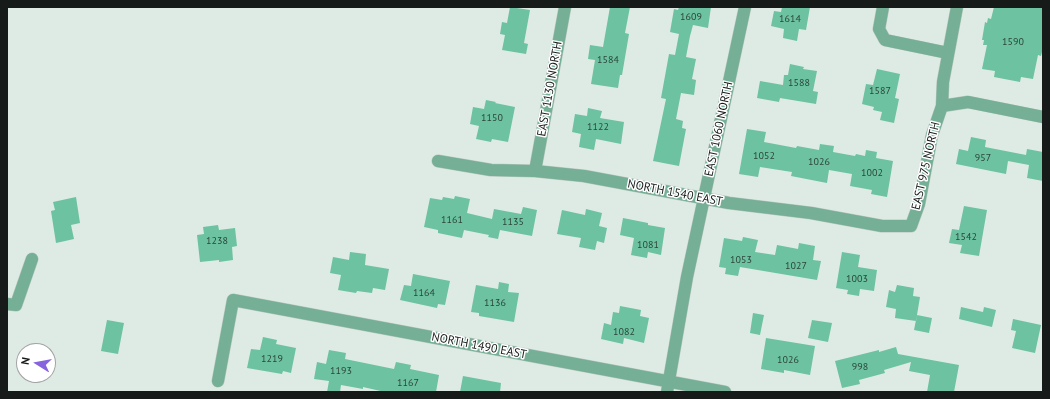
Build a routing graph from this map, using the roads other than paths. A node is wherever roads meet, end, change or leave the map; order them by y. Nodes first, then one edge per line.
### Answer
1 (565, 7) edge
2 (745, 7) edge
3 (883, 7) edge
4 (957, 7) edge
5 (948, 53) junction
6 (942, 106) junction
7 (1043, 117) edge
8 (438, 161) dead end
9 (535, 171) junction
10 (704, 200) junction
11 (911, 226) joint
12 (32, 259) dead end
13 (7, 304) edge
14 (218, 381) dead end
15 (668, 387) edge
16 (725, 392) edge

1 - 9 street, EAST 1130 NORTH
2 - 10 street, EAST 1060 NORTH
3 - 5 street
4 - 5 street, EAST 975 NORTH
5 - 6 street, EAST 975 NORTH
6 - 7 street
6 - 11 street, EAST 975 NORTH
8 - 9 street, NORTH 1540 EAST
9 - 10 street, NORTH 1540 EAST
10 - 11 street, NORTH 1540 EAST
10 - 15 street, EAST 1060 NORTH
12 - 13 street
14 - 15 street, NORTH 1490 EAST
15 - 16 street, NORTH 1490 EAST

